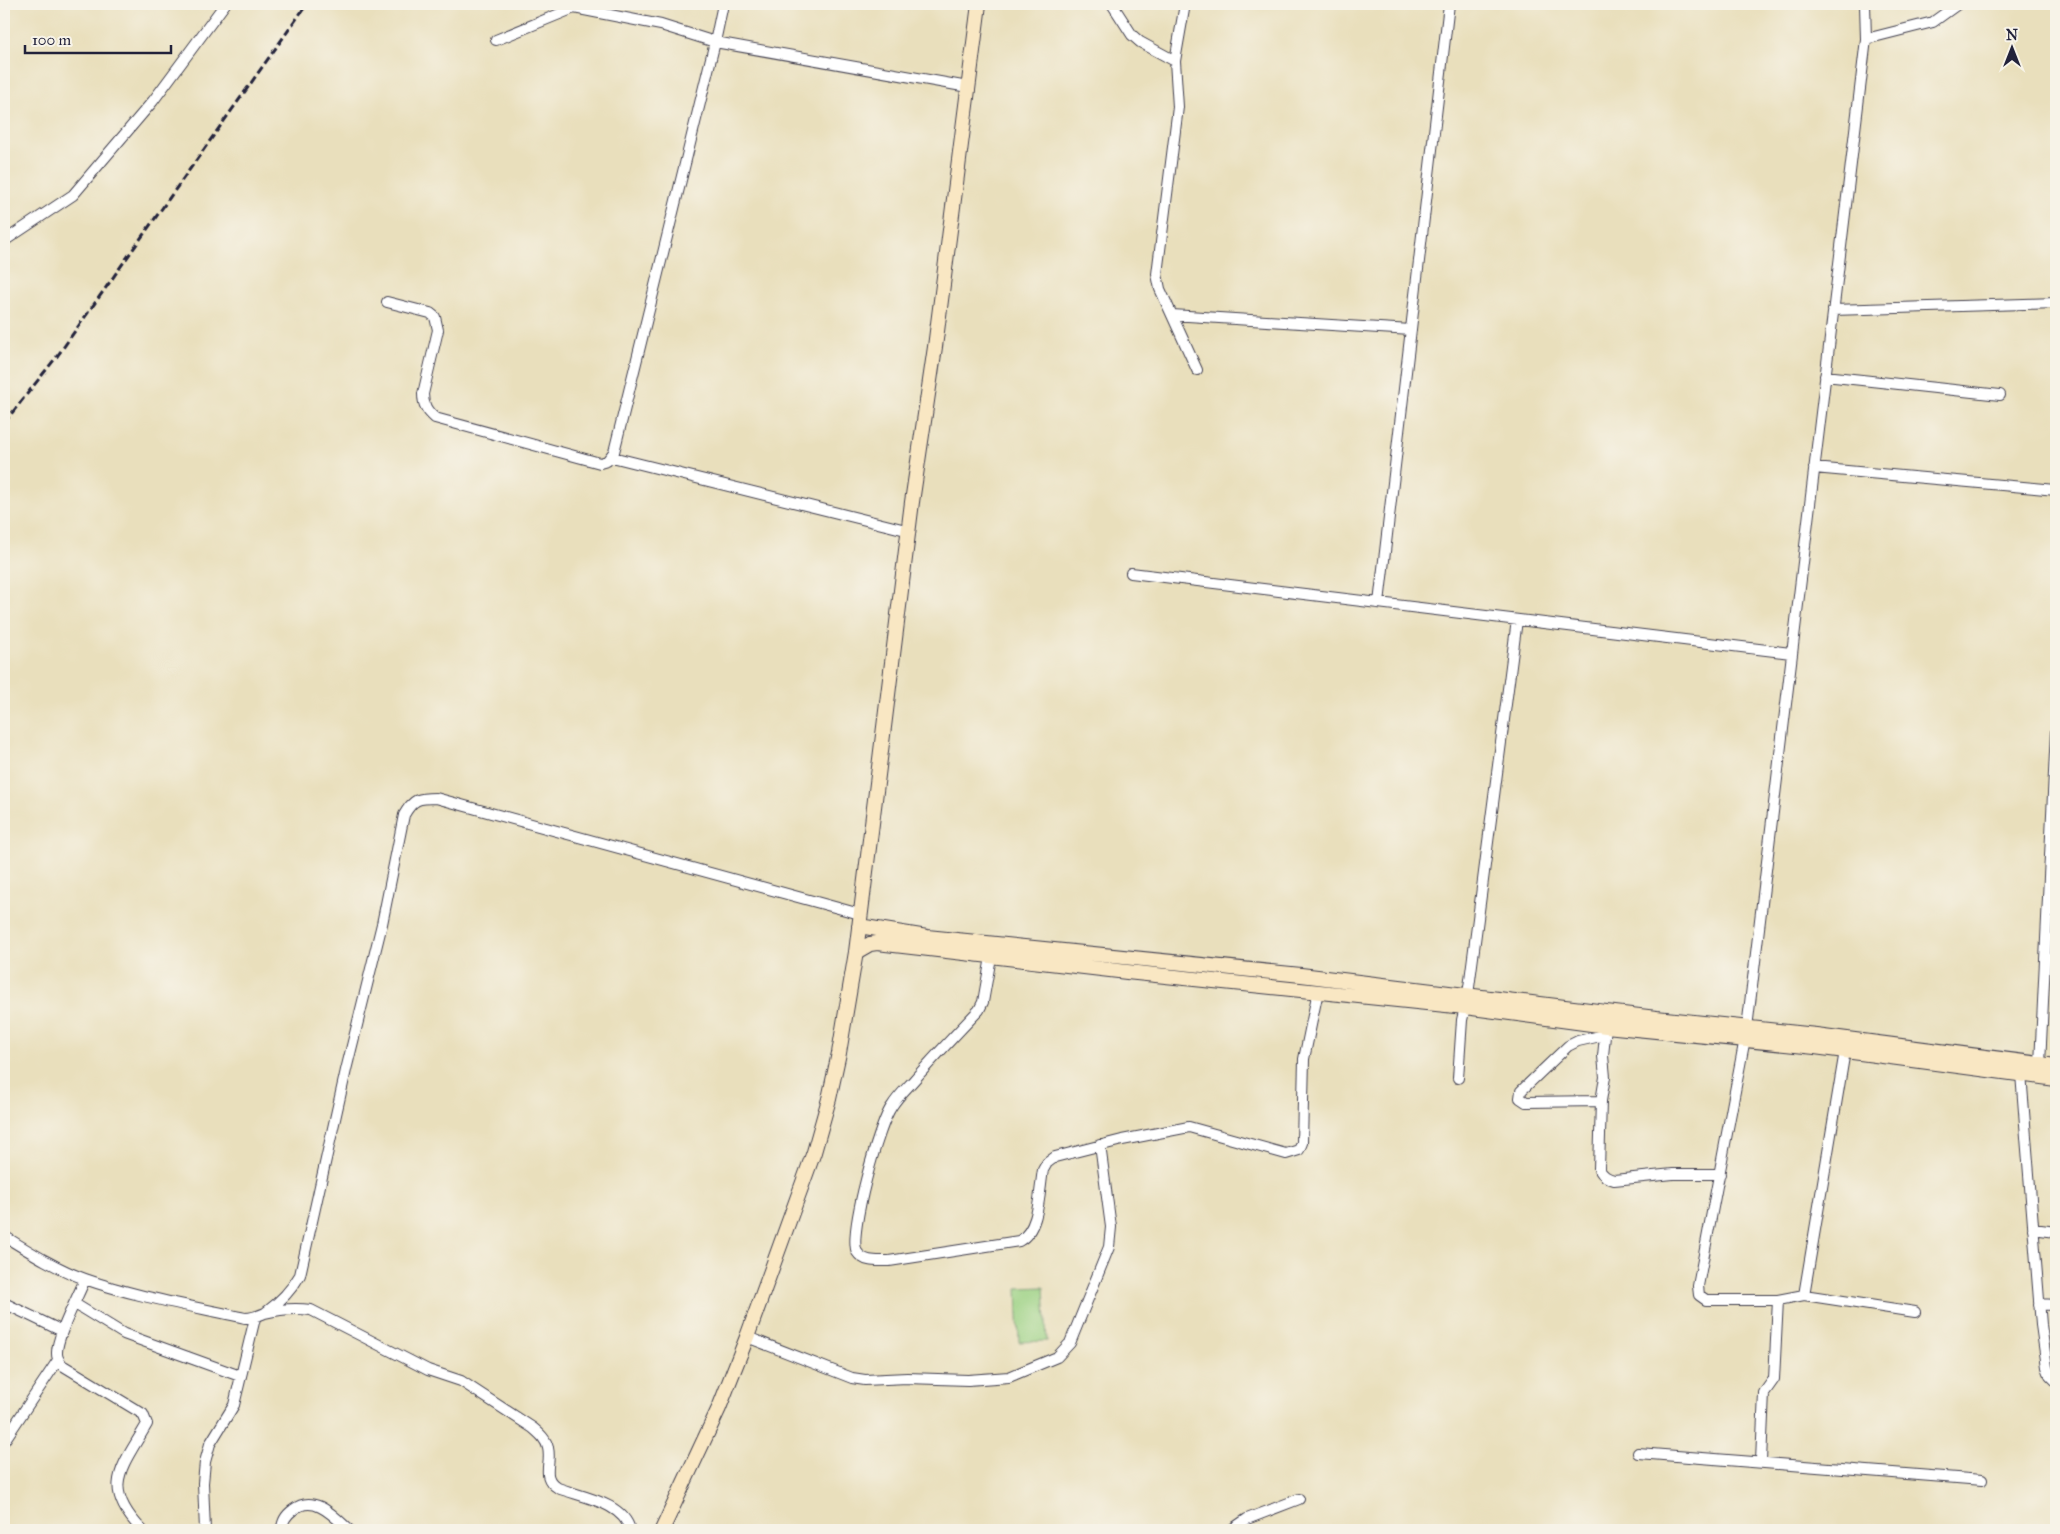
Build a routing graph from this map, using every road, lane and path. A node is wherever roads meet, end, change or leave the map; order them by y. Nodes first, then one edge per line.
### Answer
1 (225, 4) edge
2 (723, 4) edge
3 (979, 4) edge
4 (1112, 4) edge
5 (1185, 4) edge
6 (1448, 4) edge
7 (1865, 4) edge
8 (1958, 4) edge
9 (571, 6) edge
10 (1866, 39) junction
11 (496, 40) dead end
12 (714, 42) junction
13 (1175, 61) junction
14 (968, 87) junction
15 (4, 241) edge
16 (387, 302) dead end
17 (2056, 303) edge
18 (1833, 310) junction
19 (1172, 315) junction
20 (1411, 330) junction
21 (1197, 370) dead end
22 (1825, 376) junction
23 (2000, 394) dead end
24 (612, 457) junction
25 (1814, 468) junction
26 (2056, 490) edge
27 (910, 531) junction
28 (1131, 573) dead end
29 (1379, 603) junction
30 (1517, 620) junction
31 (1791, 653) junction
32 (2056, 731) edge
33 (859, 920) junction
34 (856, 952) junction
35 (991, 957) junction
36 (1318, 991) junction
37 (1466, 1001) junction
38 (1606, 1030) junction
39 (1745, 1034) junction
40 (1844, 1051) junction
41 (2040, 1064) junction
42 (2056, 1066) edge
43 (2021, 1074) junction
44 (1458, 1078) dead end
45 (2056, 1079) edge
46 (1601, 1101) junction
47 (1100, 1145) junction
48 (1720, 1174) junction
49 (2033, 1230) junction
50 (2056, 1232) edge
51 (4, 1236) edge
52 (84, 1279) junction
53 (1804, 1295) junction
54 (1778, 1300) junction
55 (4, 1303) edge
56 (75, 1304) junction
57 (2039, 1304) junction
58 (2056, 1305) edge
59 (1915, 1312) dead end
60 (265, 1314) junction
61 (255, 1318) junction
62 (62, 1331) junction
63 (747, 1337) junction
64 (58, 1360) junction
65 (240, 1376) junction
66 (2056, 1381) edge
67 (4, 1441) edge
68 (1638, 1453) dead end
69 (1761, 1461) junction
70 (1982, 1480) dead end
71 (1299, 1499) dead end
72 (142, 1530) edge
73 (205, 1530) edge
74 (282, 1530) edge
75 (349, 1530) edge
76 (630, 1530) edge
77 (662, 1530) edge
78 (1231, 1530) edge

1 - 15 street
2 - 12 street
3 - 14 street
4 - 13 street
5 - 13 street
6 - 20 street
7 - 10 street
8 - 10 street
9 - 11 street
9 - 12 street
10 - 18 street
12 - 14 street
12 - 24 street
13 - 19 street
14 - 27 street
16 - 24 street
17 - 18 street
18 - 22 street
19 - 20 street
19 - 21 street
20 - 29 street
22 - 23 street
22 - 25 street
24 - 27 street
25 - 26 street
25 - 31 street
27 - 33 street
28 - 29 street
29 - 30 street
30 - 31 street
30 - 37 street
31 - 39 street
32 - 41 street
33 - 34 street
33 - 37 street
33 - 60 street
34 - 35 street
34 - 63 street
35 - 36 street
35 - 47 street
36 - 37 street
36 - 47 street
37 - 38 street
37 - 39 street
37 - 44 street
38 - 39 street
38 - 46 street
38 - 46 street
39 - 40 street
39 - 41 street
39 - 48 street
40 - 43 street
40 - 53 street
41 - 42 street
43 - 45 street
43 - 49 street
46 - 48 street
47 - 63 street
48 - 54 street
49 - 50 street
49 - 57 street
51 - 52 street
52 - 56 street
52 - 61 street
53 - 54 street
53 - 59 street
54 - 69 street
55 - 62 street
56 - 62 street
56 - 65 street
57 - 58 street
57 - 66 street
60 - 61 street
60 - 76 street
61 - 65 street
62 - 64 street
63 - 77 street
64 - 67 street
64 - 72 street
65 - 73 street
68 - 69 street
69 - 70 street
71 - 78 street
74 - 75 street

